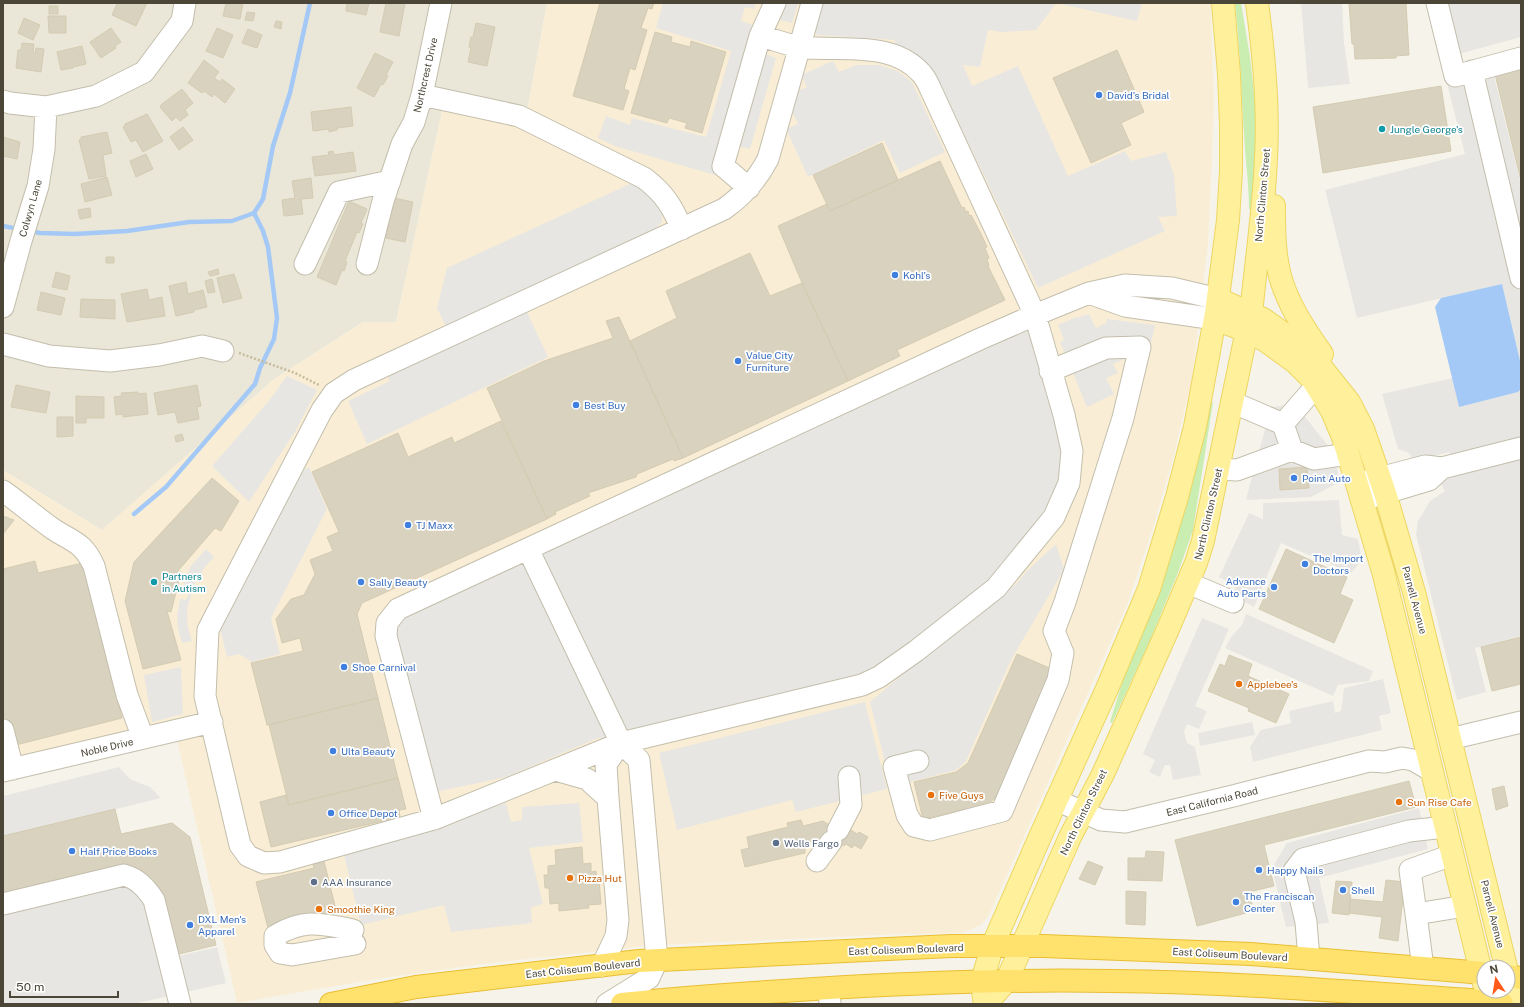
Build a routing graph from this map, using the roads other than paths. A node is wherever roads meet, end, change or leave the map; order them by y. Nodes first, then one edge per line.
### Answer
1 (185, 3) edge
2 (441, 3) edge
3 (775, 3) edge
4 (812, 3) edge
5 (1223, 3) edge
6 (1257, 3) edge
7 (1437, 3) edge
8 (760, 36) junction
9 (800, 46) junction
10 (1521, 58) edge
11 (1472, 71) junction
12 (422, 95) junction
13 (3, 101) edge
14 (46, 107) junction
15 (1266, 158) junction
16 (390, 180) junction
17 (749, 188) junction
18 (682, 228) junction
19 (305, 264) dead end
20 (367, 264) dead end
21 (1521, 278) edge
22 (3, 307) edge
23 (1217, 309) junction
24 (1035, 315) junction
25 (1249, 322) junction
26 (3, 344) edge
27 (223, 351) dead end
28 (1050, 371) junction
29 (1316, 386) junction
30 (1232, 402) junction
31 (1349, 402) junction
32 (1283, 424) junction
33 (1521, 448) edge
34 (1292, 450) junction
35 (1348, 454) junction
36 (1218, 469) junction
37 (1383, 485) junction
38 (3, 491) edge
39 (1360, 492) junction
40 (528, 549) junction
41 (1188, 583) junction
42 (1233, 602) dead end
43 (212, 722) junction
44 (1521, 722) edge
45 (3, 730) edge
46 (143, 738) junction
47 (1450, 739) junction
48 (1424, 741) junction
49 (621, 743) junction
50 (918, 760) dead end
51 (1369, 761) junction
52 (8, 770) edge
53 (556, 770) junction
54 (1432, 772) junction
55 (849, 776) dead end
56 (608, 798) junction
57 (1056, 800) junction
58 (1082, 812) junction
59 (434, 819) junction
60 (1445, 827) junction
61 (1452, 855) junction
62 (817, 861) dead end
63 (3, 904) edge
64 (1465, 906) junction
65 (1416, 914) junction
66 (1022, 946) junction
67 (992, 947) junction
68 (1309, 959) junction
69 (1480, 959) edge
70 (1504, 959) edge
71 (657, 960) junction
72 (602, 966) junction
73 (1423, 968) junction
74 (1007, 980) junction
75 (982, 981) junction
76 (1476, 986) edge
77 (1476, 990) edge
78 (830, 996) edge
79 (707, 1000) edge
80 (180, 1004) edge
81 (331, 1004) edge
82 (607, 1004) edge
83 (622, 1004) edge
84 (985, 1004) edge

1 - 14 street
2 - 12 street, Northcrest Drive
3 - 8 street
4 - 9 street
5 - 23 main road, North Clinton Street
6 - 15 main road, North Clinton Street
7 - 11 street
8 - 9 street
8 - 17 street
9 - 17 street
9 - 24 street
10 - 11 street
11 - 21 street
12 - 16 street, Northcrest Drive
12 - 18 street
13 - 14 street
14 - 22 street, Colwyn Lane
15 - 25 main road, North Clinton Street
15 - 31 main road
16 - 19 street
16 - 20 street, Northcrest Drive
17 - 18 street
18 - 43 street
23 - 24 street
23 - 25 main road, Parnell Avenue
23 - 57 main road, North Clinton Street
24 - 28 street
24 - 40 street
25 - 29 main road, Parnell Avenue
25 - 30 main road, North Clinton Street
25 - 31 main road, Parnell Avenue
26 - 27 street
28 - 49 street
28 - 50 street
29 - 32 street
29 - 35 main road, Parnell Avenue
30 - 32 street
30 - 36 main road, North Clinton Street
31 - 37 main road, Parnell Avenue
32 - 34 street
33 - 37 street
34 - 35 street
34 - 36 street
35 - 39 main road, Parnell Avenue
36 - 41 main road, North Clinton Street
37 - 39 street
37 - 47 main road, Parnell Avenue
38 - 46 street
39 - 48 main road, Parnell Avenue
40 - 49 street
40 - 59 street
41 - 42 street
41 - 58 main road, North Clinton Street
43 - 46 street, Noble Drive
43 - 59 street
44 - 47 street
45 - 52 street
46 - 52 street, Noble Drive
47 - 70 main road, Parnell Avenue
48 - 51 street, East California Road
48 - 54 main road, Parnell Avenue
49 - 53 street
49 - 56 street
49 - 71 street
51 - 54 street, East California Road
51 - 58 street, East California Road
53 - 56 street
53 - 59 street
54 - 60 main road, Parnell Avenue
55 - 62 street
56 - 72 street
57 - 58 street, East California Road
57 - 67 main road, North Clinton Street
58 - 66 main road, North Clinton Street
60 - 61 main road, Parnell Avenue
60 - 68 street
61 - 64 main road, Parnell Avenue
61 - 65 street
63 - 80 street
64 - 65 street
64 - 69 main road, Parnell Avenue
65 - 73 street
66 - 67 highway, East Coliseum Boulevard
66 - 68 highway, East Coliseum Boulevard
66 - 74 main road, North Clinton Street
67 - 71 highway, East Coliseum Boulevard
67 - 75 main road, North Clinton Street
68 - 73 highway, East Coliseum Boulevard
71 - 72 highway, East Coliseum Boulevard
71 - 82 street
72 - 81 highway, East Coliseum Boulevard
73 - 76 highway, East Coliseum Boulevard
74 - 75 highway
74 - 77 highway
74 - 84 main road, North Clinton Street
75 - 78 highway
75 - 84 main road, North Clinton Street
78 - 79 highway
79 - 83 highway

